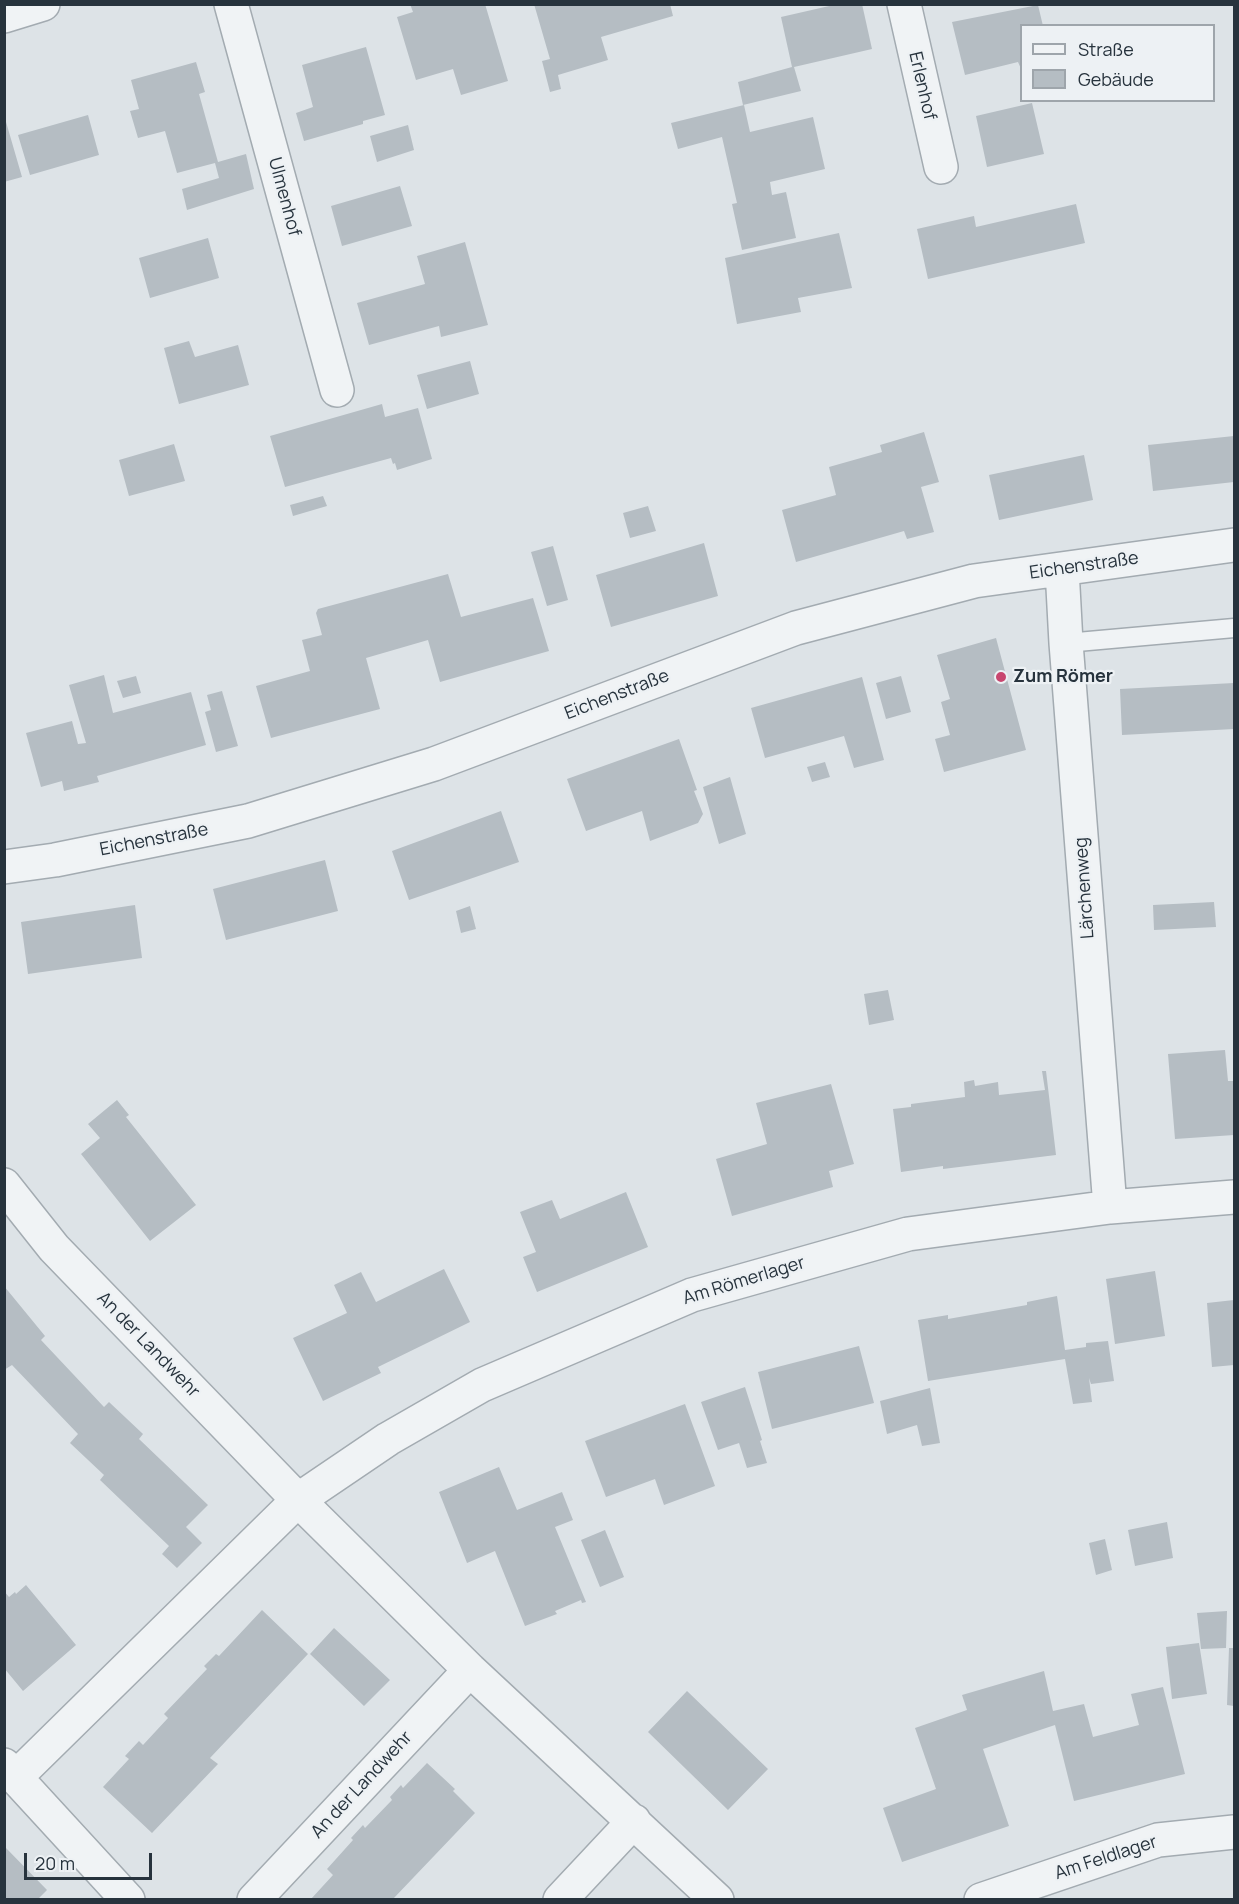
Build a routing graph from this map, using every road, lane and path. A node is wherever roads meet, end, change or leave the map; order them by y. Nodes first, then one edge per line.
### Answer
1 (43, 4) edge
2 (231, 4) edge
3 (904, 4) edge
4 (4, 16) edge
5 (941, 167) dead end
6 (337, 390) dead end
7 (1234, 544) edge
8 (1062, 569) junction
9 (1234, 628) edge
10 (1066, 643) junction
11 (4, 867) edge
12 (4, 1185) edge
13 (1234, 1197) edge
14 (1110, 1208) junction
15 (298, 1500) junction
16 (470, 1670) junction
17 (10, 1771) edge
18 (634, 1821) junction
19 (1234, 1832) edge
20 (128, 1899) edge
21 (254, 1899) edge
22 (560, 1899) edge
23 (717, 1899) edge
24 (981, 1899) edge

1 - 4 street
2 - 6 street, Ulmenhof
3 - 5 street, Erlenhof
7 - 8 street, Eichenstraße
8 - 10 street, Lärchenweg
8 - 11 street, Eichenstraße
9 - 10 lane
10 - 14 street, Lärchenweg
12 - 15 street, An der Landwehr
13 - 14 street, Am Römerlager
14 - 15 street, Am Römerlager
15 - 16 street, An der Landwehr
15 - 17 street
16 - 18 street, An der Landwehr
16 - 21 street, An der Landwehr
17 - 20 street
18 - 22 street
18 - 23 street, An der Landwehr
19 - 24 street, Am Feldlager

